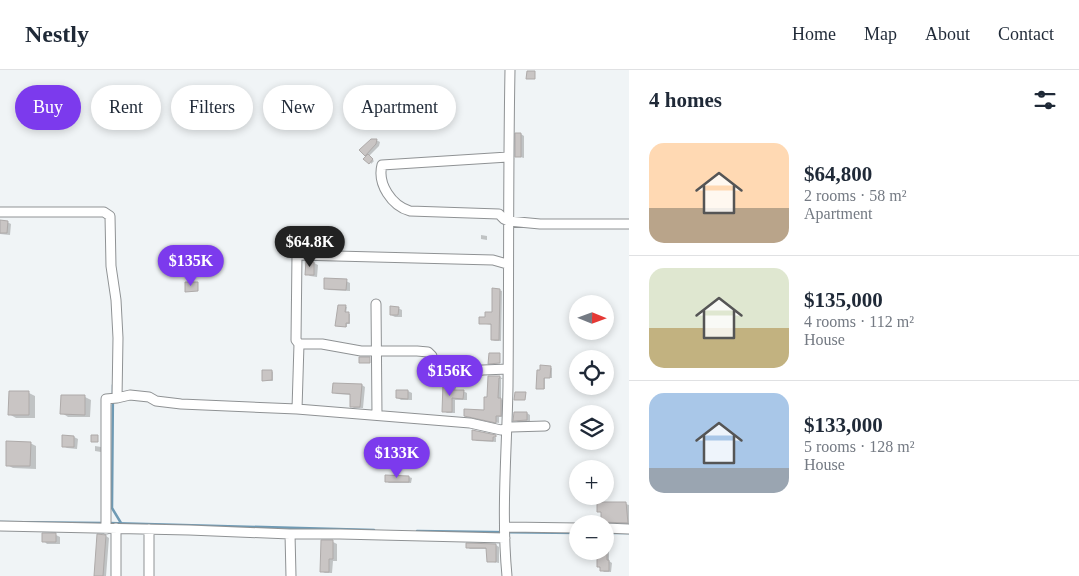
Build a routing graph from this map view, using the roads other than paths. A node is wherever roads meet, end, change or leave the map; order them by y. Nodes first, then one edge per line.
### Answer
1 (510, 70) edge
2 (508, 157) junction
3 (0, 212) edge
4 (508, 221) junction
5 (629, 224) edge
6 (507, 264) junction
7 (376, 304) dead end
8 (299, 344) junction
9 (377, 351) junction
10 (508, 369) junction
11 (117, 398) junction
12 (297, 408) junction
13 (377, 415) junction
14 (545, 426) dead end
15 (506, 428) junction
16 (0, 526) edge
17 (505, 527) junction
18 (116, 528) junction
19 (569, 528) edge
20 (614, 528) edge
21 (106, 529) junction
22 (149, 529) junction
23 (629, 529) edge
24 (290, 534) junction
25 (505, 538) junction
26 (116, 576) edge
27 (149, 576) edge
28 (291, 576) edge
29 (507, 576) edge

1 - 2 street
2 - 4 street
2 - 4 street
3 - 11 street
4 - 5 street
4 - 6 street
6 - 8 street
6 - 10 street
7 - 9 street
8 - 9 street
8 - 12 street
9 - 10 street
9 - 13 street
10 - 15 street
11 - 12 street
11 - 21 street
12 - 13 street
13 - 15 street
14 - 15 street
15 - 17 street
16 - 21 street
17 - 19 street
17 - 25 street
18 - 21 street
18 - 22 street
18 - 26 street
20 - 23 street
22 - 24 street
22 - 27 street
24 - 25 street
24 - 28 street
25 - 29 street

